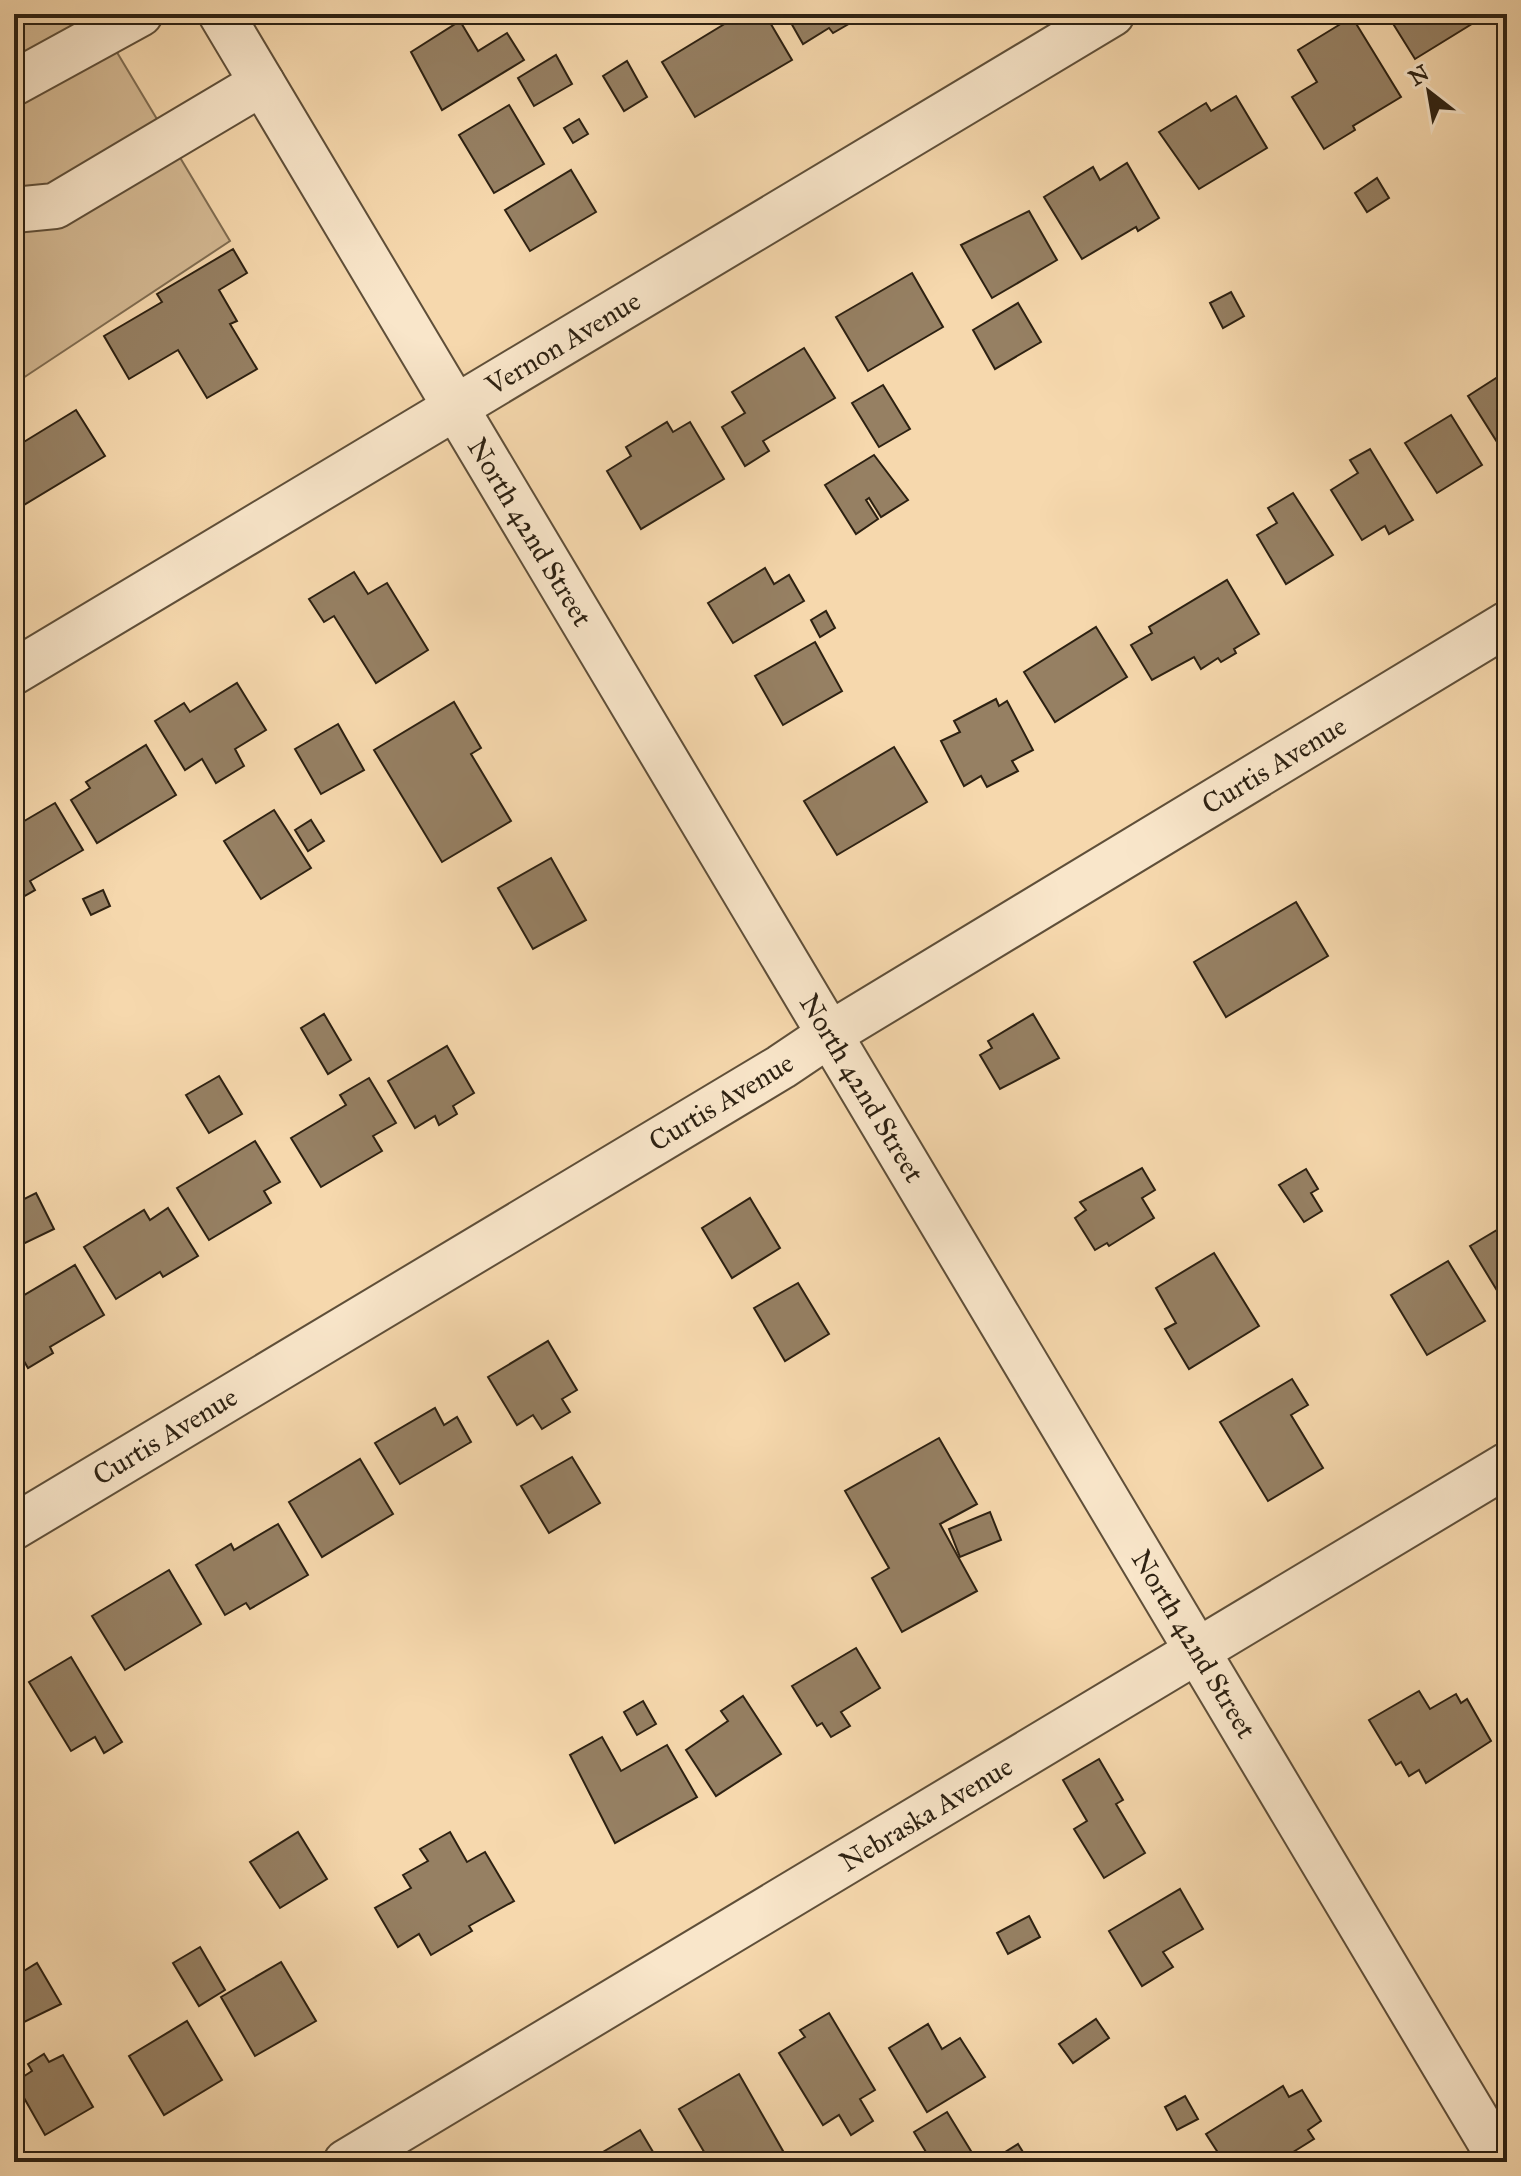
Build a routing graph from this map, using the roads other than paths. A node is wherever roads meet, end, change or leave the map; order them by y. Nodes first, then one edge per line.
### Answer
1 (140, 14) edge
2 (221, 14) edge
3 (1112, 14) edge
4 (14, 83) edge
5 (262, 83) junction
6 (14, 210) edge
7 (455, 408) junction
8 (1507, 624) edge
9 (14, 672) edge
10 (830, 1034) junction
11 (1507, 1465) edge
12 (14, 1527) edge
13 (1198, 1651) junction
14 (346, 2162) edge
15 (1502, 2162) edge

1 - 4 street
2 - 5 street, North 42nd Street
3 - 7 street, Vernon Avenue
5 - 6 street
5 - 7 street, North 42nd Street
7 - 9 street, Vernon Avenue
7 - 10 street, North 42nd Street
8 - 10 street, Curtis Avenue
10 - 12 street, Curtis Avenue
10 - 13 street, North 42nd Street
11 - 13 street, Nebraska Avenue
13 - 14 street, Nebraska Avenue
13 - 15 street, North 42nd Street

